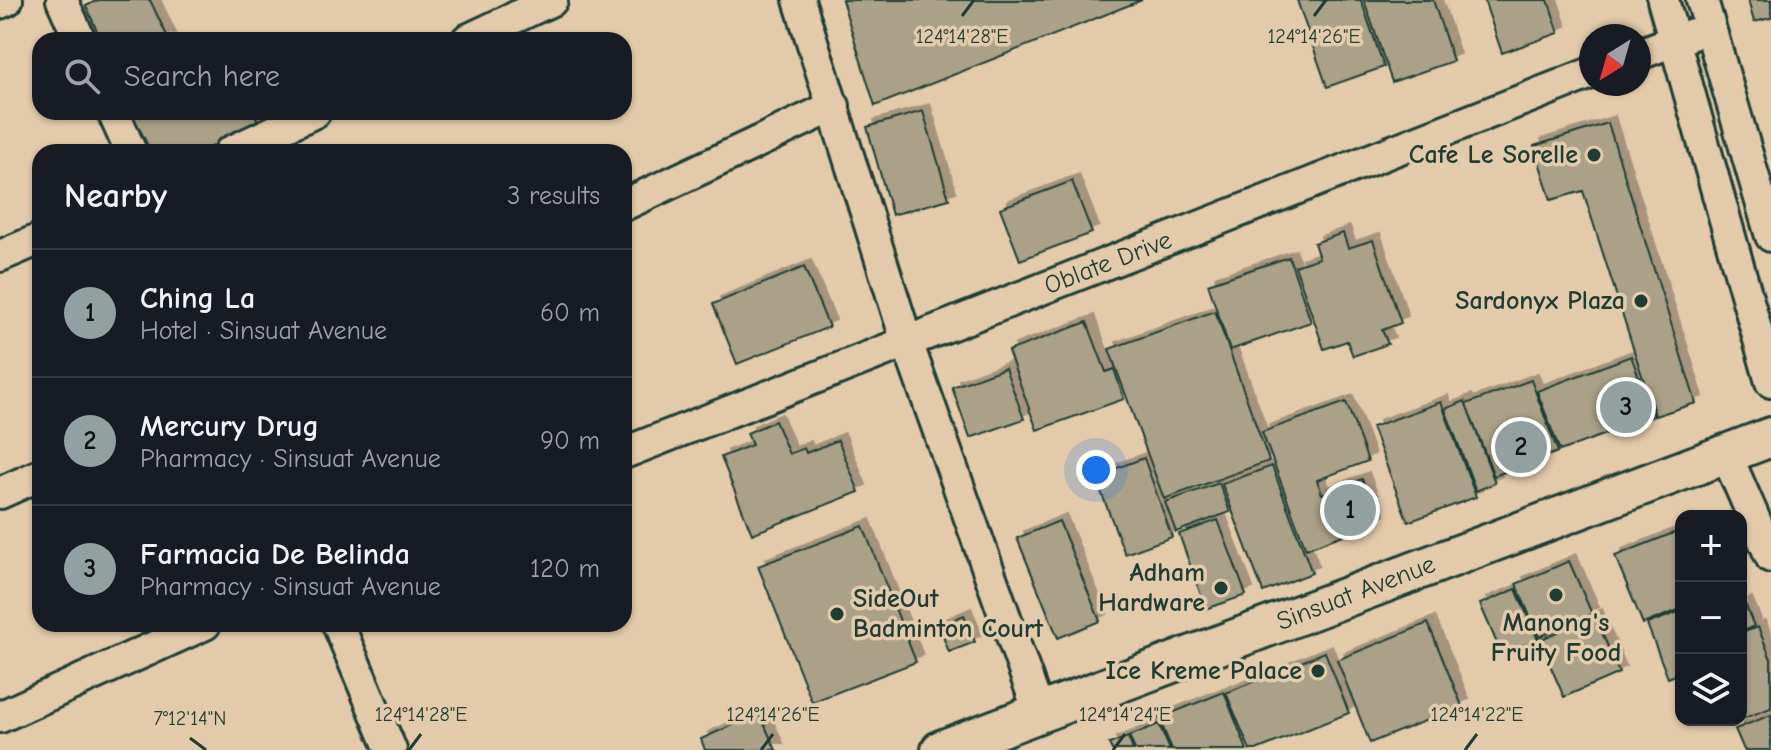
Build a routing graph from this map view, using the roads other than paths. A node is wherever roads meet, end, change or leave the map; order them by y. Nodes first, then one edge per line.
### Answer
1 (7, 0) edge
2 (62, 0) edge
3 (552, 0) edge
4 (799, 0) edge
5 (1663, 0) edge
6 (0, 3) edge
7 (1706, 14) edge
8 (76, 32) edge
9 (484, 32) edge
10 (1675, 40) junction
11 (1651, 49) edge
12 (1579, 78) edge
13 (834, 106) junction
14 (117, 120) edge
15 (298, 120) edge
16 (127, 144) edge
17 (247, 144) edge
18 (632, 201) edge
19 (1771, 236) edge
20 (32, 242) edge
21 (0, 256) edge
22 (907, 342) junction
23 (1771, 382) edge
24 (1771, 437) edge
25 (632, 450) edge
26 (1726, 454) junction
27 (32, 479) edge
28 (0, 493) edge
29 (1771, 557) edge
30 (187, 632) edge
31 (341, 632) edge
32 (1039, 712) junction
33 (0, 717) edge
34 (391, 750) edge
35 (941, 750) edge

1 - 6 street
2 - 8 street
3 - 9 street
4 - 13 street
5 - 10 street
7 - 10 street
7 - 19 street
10 - 11 street
10 - 23 street
12 - 22 street, Oblate Drive
13 - 18 street
13 - 22 street
14 - 16 street
15 - 17 street
20 - 21 street
22 - 25 street, Oblate Drive
22 - 32 street
24 - 26 main road, Sinsuat Avenue
26 - 29 street
26 - 32 main road, Sinsuat Avenue
27 - 28 street
30 - 33 street
31 - 34 street
32 - 35 main road, Sinsuat Avenue

